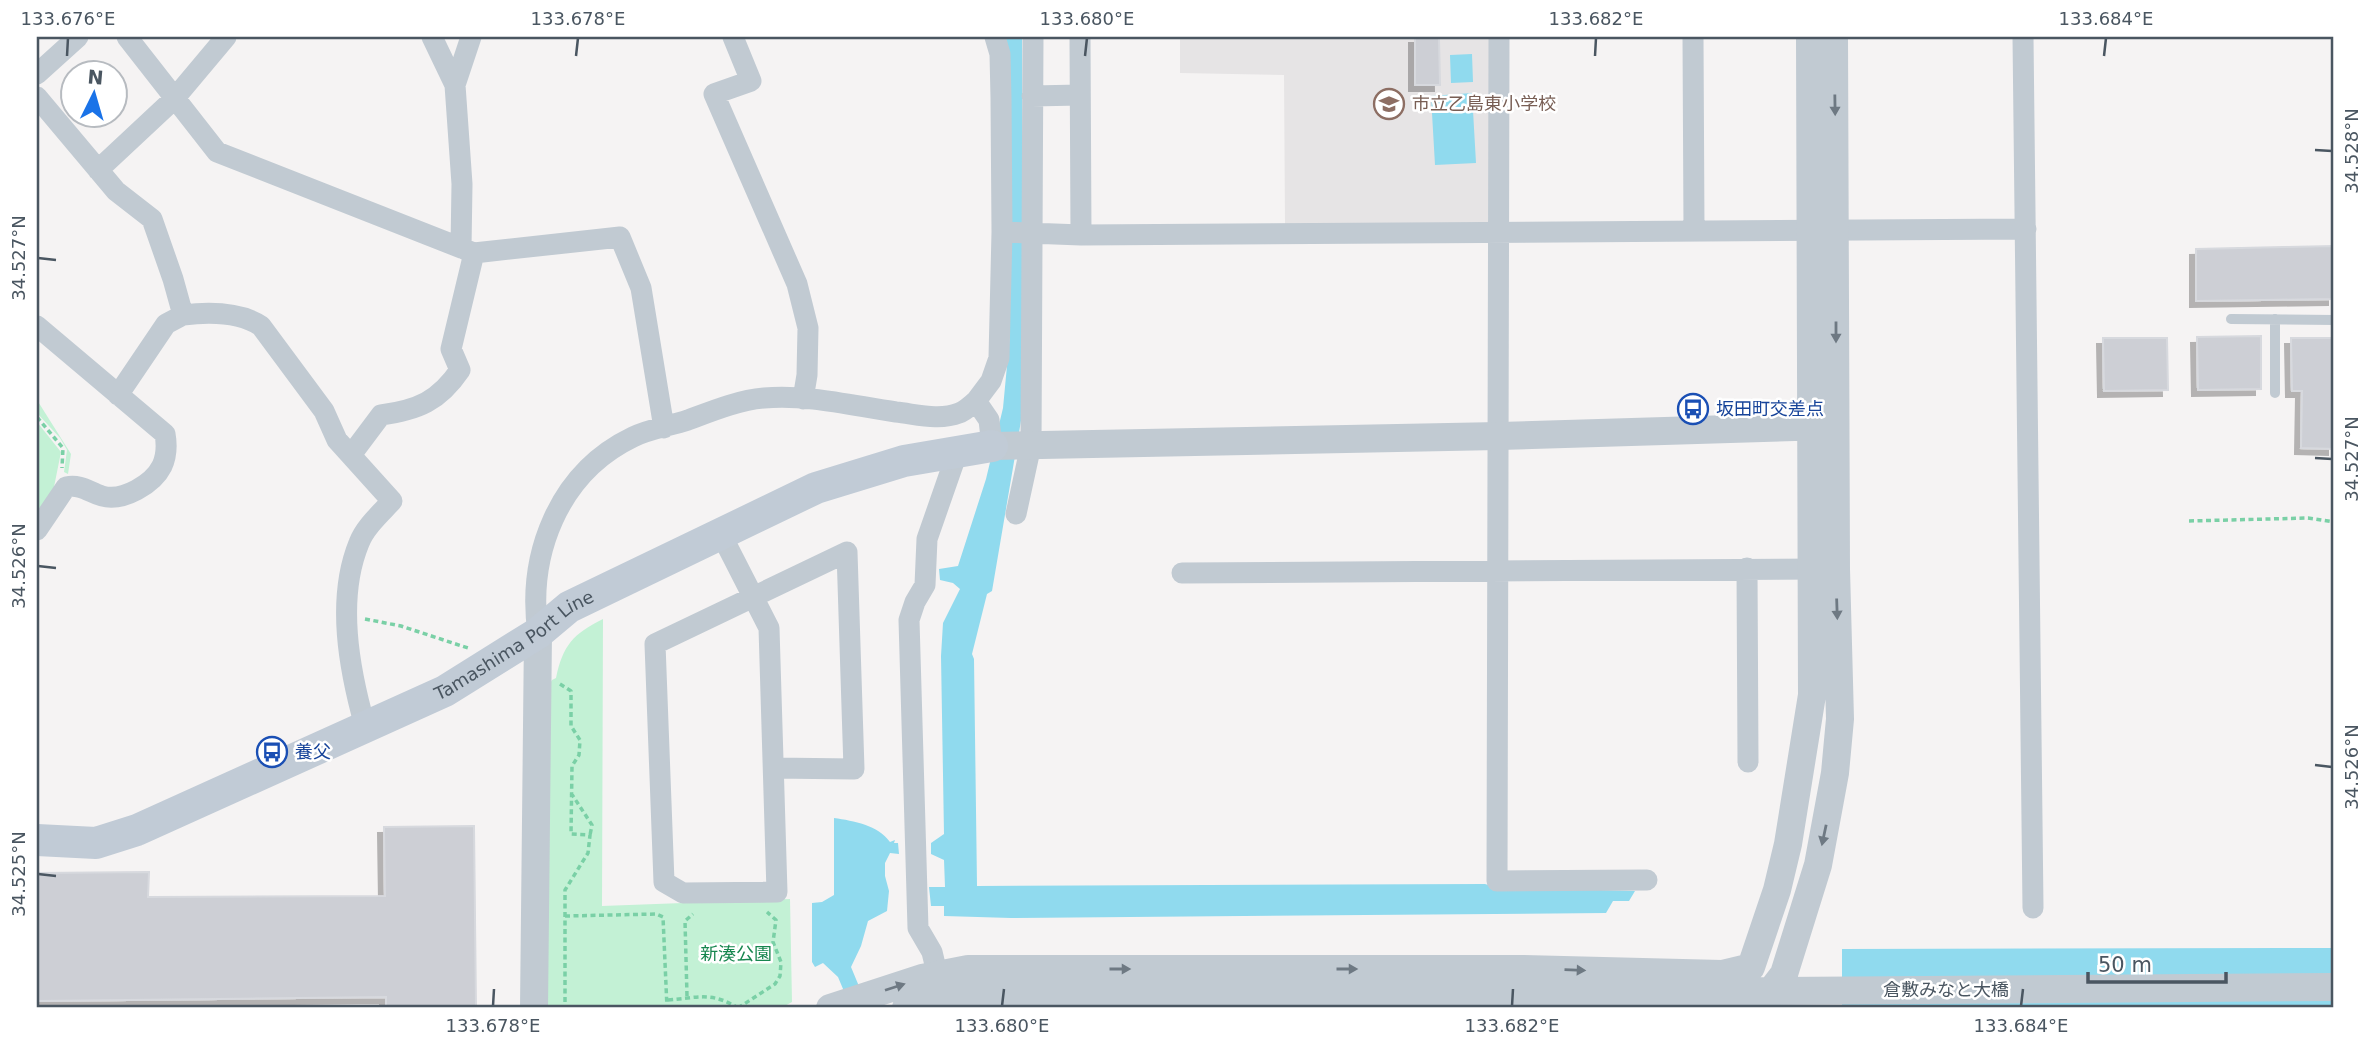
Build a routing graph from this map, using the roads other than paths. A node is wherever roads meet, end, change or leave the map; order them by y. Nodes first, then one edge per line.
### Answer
1 (78, 37) edge
2 (127, 37) edge
3 (226, 37) edge
4 (432, 37) edge
5 (471, 37) edge
6 (733, 37) edge
7 (995, 37) edge
8 (1033, 37) edge
9 (1080, 37) edge
10 (1499, 37) edge
11 (1693, 37) edge
12 (1810, 37) edge
13 (1834, 37) edge
14 (2023, 37) edge
15 (37, 74) edge
16 (455, 85) junction
17 (1080, 95) junction
18 (1032, 96) junction
19 (37, 97) edge
20 (174, 99) junction
21 (98, 170) junction
22 (2026, 229) junction
23 (1694, 230) junction
24 (1823, 230) junction
25 (1002, 232) junction
26 (1499, 232) junction
27 (1032, 234) junction
28 (1082, 236) junction
29 (467, 251) junction
30 (183, 315) junction
31 (2231, 319) dead end
32 (2276, 319) junction
33 (2334, 320) edge
34 (37, 326) edge
35 (2275, 393) dead end
36 (118, 395) junction
37 (803, 399) junction
38 (976, 401) junction
39 (1823, 426) junction
40 (664, 428) junction
41 (1499, 436) junction
42 (1031, 445) junction
43 (992, 446) junction
44 (957, 453) junction
45 (351, 455) junction
46 (1016, 514) dead end
47 (37, 530) edge
48 (721, 534) junction
49 (1747, 568) junction
50 (1824, 568) junction
51 (1499, 570) junction
52 (1182, 573) dead end
53 (754, 597) junction
54 (538, 633) junction
55 (365, 726) junction
56 (1748, 762) dead end
57 (774, 768) junction
58 (37, 840) edge
59 (1647, 880) dead end
60 (2033, 908) dead end
61 (1751, 967) junction
62 (1777, 983) junction
63 (940, 987) junction
64 (2334, 987) edge
65 (534, 1008) edge
66 (830, 1008) edge
67 (906, 1008) edge

1 - 15 street
2 - 20 street
3 - 20 street
4 - 16 street
5 - 16 street
6 - 37 street
7 - 25 street
8 - 18 street
9 - 17 street
10 - 26 street
11 - 23 street
12 - 24 street
13 -> 24 street
14 - 22 street
16 - 29 street
17 - 18 street
17 - 28 street
18 - 27 street
19 - 21 street
20 - 21 street
20 - 29 street
21 - 30 street
22 - 24 street
22 - 60 street
23 - 24 street
23 - 26 street
24 - 39 street
25 - 27 street
25 - 38 street
26 - 28 street
26 - 41 street
27 - 28 street
27 - 42 street
29 - 40 street
29 - 45 street
30 - 36 street
30 - 45 street
31 - 32 lane
32 - 33 lane
32 - 35 lane
34 - 36 street
36 - 47 street
37 - 38 street
37 - 40 street
38 - 43 street
39 - 41 street
39 - 50 street
40 - 54 street
41 - 42 street
41 - 51 street
42 - 43 street
42 - 46 street
43 - 44 main road, Tamashima Port Line
44 - 48 main road, Tamashima Port Line
44 - 63 street
45 - 55 street
48 - 53 street
48 - 54 main road, Tamashima Port Line
49 - 50 street
49 - 51 street
49 - 56 street
50 - 61 street
50 -> 62 street
51 - 52 street
51 - 59 street
53 - 57 street
53 - 57 street
53 - 57 street
54 - 55 main road, Tamashima Port Line
54 - 65 street
55 - 58 main road, Tamashima Port Line
61 - 62 street
63 -> 61 street
62 - 63 street, 倉敷みなと大橋
62 - 64 street, 倉敷みなと大橋
66 -> 63 street
63 - 67 street

